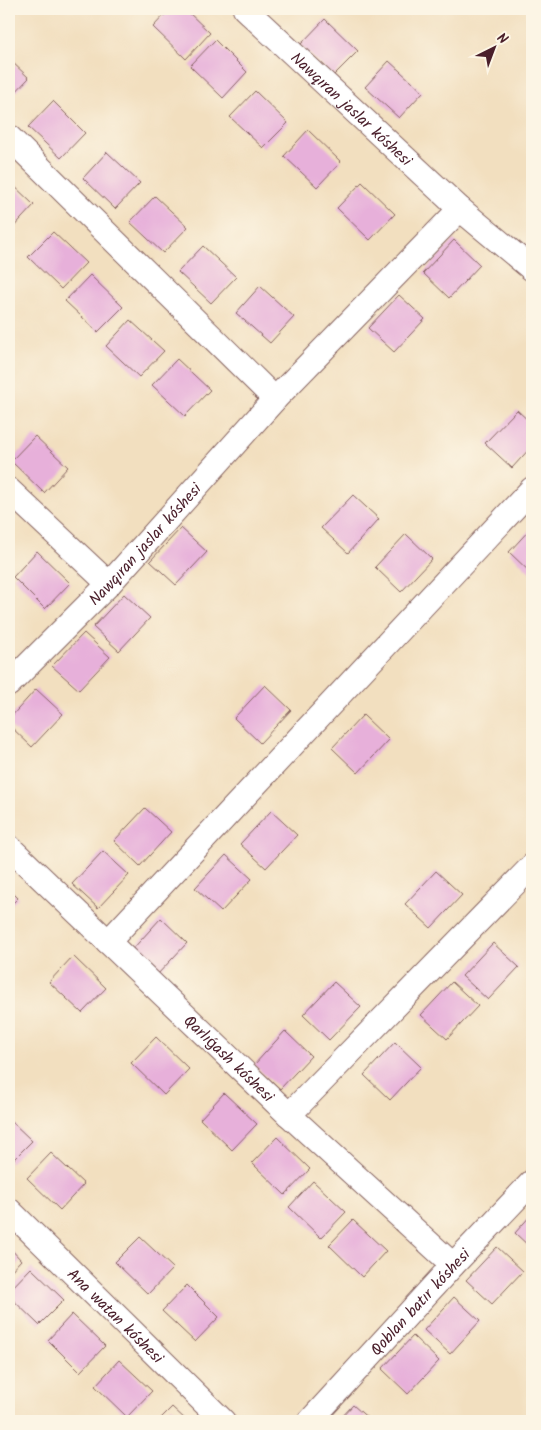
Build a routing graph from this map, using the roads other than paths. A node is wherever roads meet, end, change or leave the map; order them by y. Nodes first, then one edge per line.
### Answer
1 (245, 9) edge
2 (9, 137) edge
3 (460, 209) junction
4 (532, 269) edge
5 (275, 399) junction
6 (532, 489) edge
7 (9, 490) edge
8 (109, 584) junction
9 (9, 684) edge
10 (9, 848) edge
11 (532, 866) edge
12 (108, 942) junction
13 (289, 1115) junction
14 (532, 1182) edge
15 (9, 1210) edge
16 (453, 1265) junction
17 (223, 1421) edge
18 (310, 1421) edge

1 - 3 street, Nawqıran jaslar kóshesi
2 - 5 street
3 - 4 street, Nawqıran jaslar kóshesi
3 - 5 street, Nawqıran jaslar kóshesi
5 - 8 street, Nawqıran jaslar kóshesi
6 - 12 street
7 - 8 street
8 - 9 street, Nawqıran jaslar kóshesi
10 - 12 street, Qarlıǵash kóshesi
11 - 13 street
12 - 13 street, Qarlıǵash kóshesi
13 - 16 street, Qarlıǵash kóshesi
14 - 16 street, Qoblan batır kóshesi
15 - 17 street, Ana watan kóshesi
16 - 18 street, Qoblan batır kóshesi

